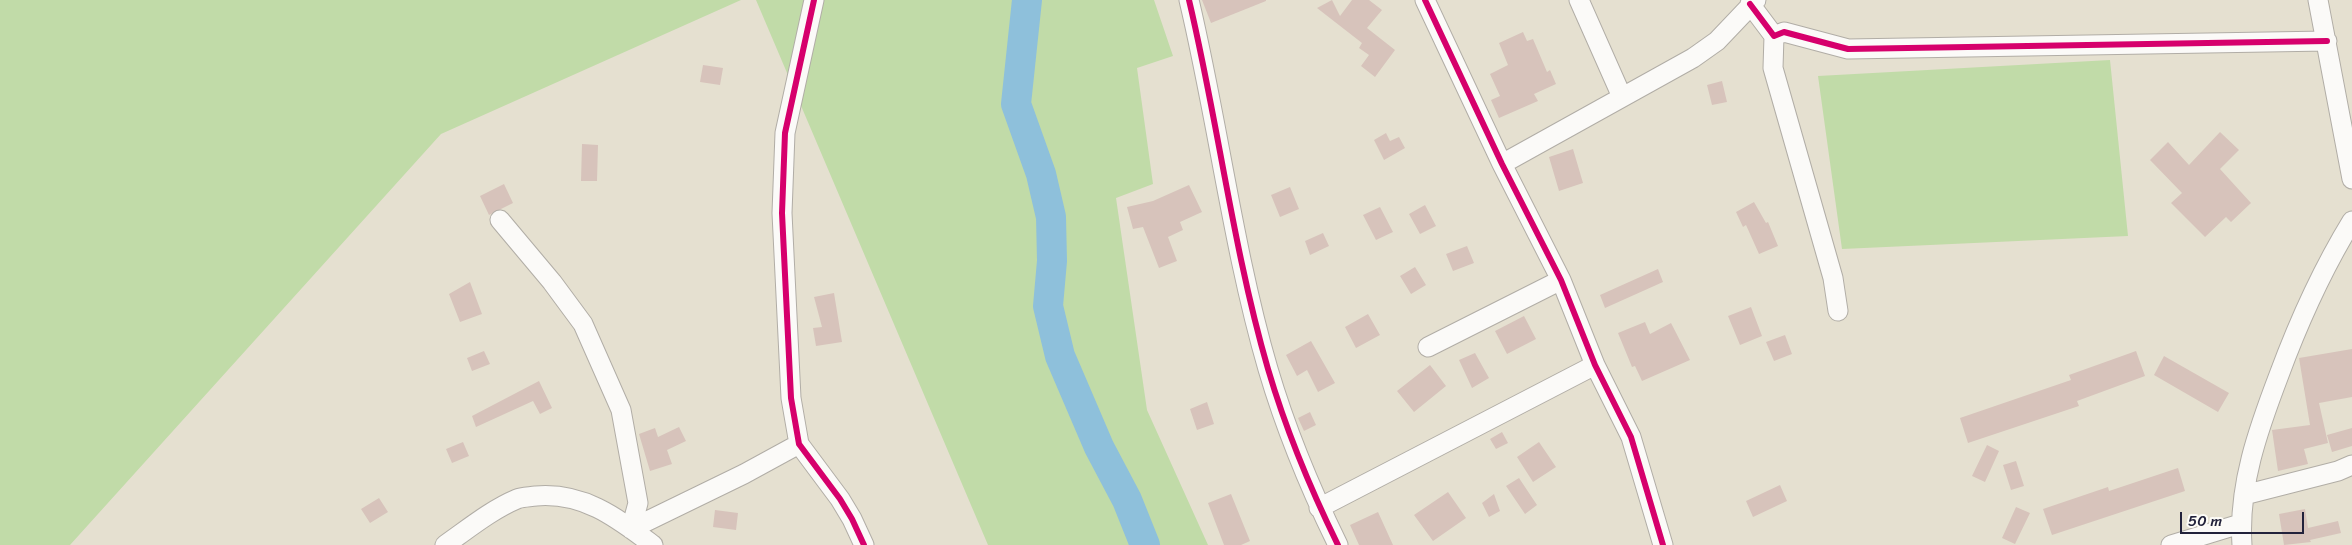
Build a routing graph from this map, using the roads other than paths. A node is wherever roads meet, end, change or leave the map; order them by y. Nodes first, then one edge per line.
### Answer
1 (814, 0) edge
2 (1188, 0) edge
3 (1425, 0) edge
4 (1579, 0) edge
5 (2318, 0) edge
6 (1753, 2) edge
7 (1774, 36) junction
8 (2327, 41) junction
9 (1622, 97) junction
10 (1502, 164) junction
11 (2352, 180) edge
12 (500, 220) dead end
13 (2352, 221) edge
14 (1561, 280) junction
15 (1838, 310) dead end
16 (1428, 347) dead end
17 (1595, 366) junction
18 (799, 444) junction
19 (2352, 465) edge
20 (2244, 495) junction
21 (1319, 508) junction
22 (2240, 524) junction
23 (631, 528) junction
24 (446, 545) edge
25 (653, 545) edge
26 (864, 545) edge
27 (1338, 545) edge
28 (1663, 545) edge
29 (2170, 545) edge
30 (2242, 545) edge

1 - 18 street
2 - 21 street
3 - 10 street
4 - 9 street
5 - 8 street
6 - 7 street
6 - 9 street
7 - 8 street
7 - 15 street
8 - 11 street
9 - 10 street
10 - 14 street
12 - 23 street
13 - 20 street
14 - 16 street
14 - 17 street
17 - 21 street
17 - 28 street
18 - 23 street
18 - 26 street
19 - 20 street
20 - 22 street
21 - 27 street
22 - 29 street
22 - 30 street
23 - 24 street
23 - 25 street

